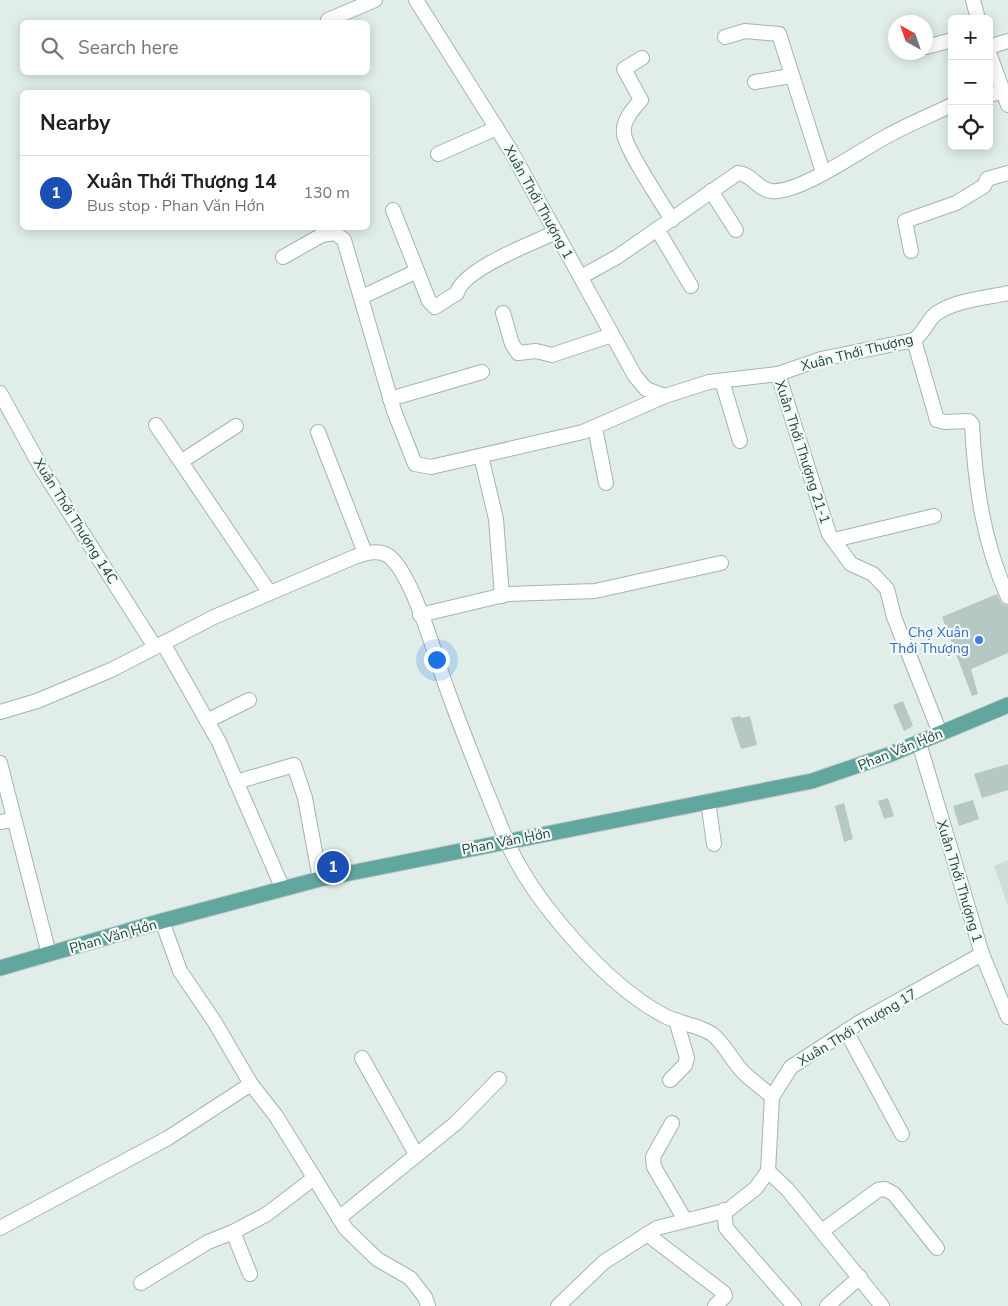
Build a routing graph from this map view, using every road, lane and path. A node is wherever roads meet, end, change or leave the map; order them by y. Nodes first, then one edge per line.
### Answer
1 (375, 0) edge
2 (416, 0) edge
3 (973, 0) edge
4 (977, 15) edge
5 (328, 20) dead end
6 (725, 37) dead end
7 (1008, 40) edge
8 (948, 41) edge
9 (933, 44) edge
10 (993, 46) edge
11 (642, 58) dead end
12 (991, 60) edge
13 (791, 76) junction
14 (755, 82) dead end
15 (1000, 97) edge
16 (948, 107) edge
17 (497, 128) junction
18 (438, 154) dead end
19 (823, 172) junction
20 (1008, 173) edge
21 (711, 191) junction
22 (393, 210) dead end
23 (672, 220) junction
24 (658, 229) junction
25 (736, 230) dead end
26 (556, 232) junction
27 (911, 251) dead end
28 (283, 257) dead end
29 (418, 271) junction
30 (581, 277) junction
31 (691, 286) dead end
32 (1008, 293) edge
33 (362, 297) junction
34 (503, 312) dead end
35 (612, 335) junction
36 (914, 340) junction
37 (482, 372) dead end
38 (778, 374) junction
39 (722, 381) junction
40 (0, 393) edge
41 (665, 396) junction
42 (390, 399) junction
43 (156, 425) dead end
44 (236, 426) dead end
45 (594, 428) junction
46 (318, 432) dead end
47 (740, 442) dead end
48 (481, 456) junction
49 (182, 461) junction
50 (606, 483) dead end
51 (934, 516) dead end
52 (834, 540) junction
53 (365, 553) junction
54 (721, 563) dead end
55 (269, 592) junction
56 (502, 596) junction
57 (1008, 597) edge
58 (420, 616) junction
59 (159, 645) junction
60 (249, 700) dead end
61 (1008, 705) edge
62 (0, 712) edge
63 (207, 721) junction
64 (940, 733) junction
65 (919, 743) junction
66 (0, 763) edge
67 (236, 782) junction
68 (708, 801) junction
69 (6, 821) edge
70 (506, 840) junction
71 (714, 844) dead end
72 (320, 879) junction
73 (283, 889) junction
74 (162, 921) junction
75 (49, 954) junction
76 (982, 954) junction
77 (0, 968) edge
78 (1008, 1017) edge
79 (676, 1020) junction
80 (846, 1032) junction
81 (362, 1058) dead end
82 (499, 1079) dead end
83 (670, 1080) dead end
84 (251, 1084) junction
85 (772, 1096) junction
86 (672, 1122) dead end
87 (902, 1134) dead end
88 (416, 1154) junction
89 (768, 1171) junction
90 (314, 1178) junction
91 (724, 1210) junction
92 (339, 1218) junction
93 (685, 1220) junction
94 (0, 1228) edge
95 (233, 1232) junction
96 (822, 1232) junction
97 (646, 1234) junction
98 (937, 1248) dead end
99 (250, 1274) dead end
100 (860, 1277) junction
101 (141, 1283) dead end
102 (830, 1305) edge
103 (428, 1306) edge
104 (558, 1306) edge
105 (715, 1306) edge
106 (794, 1306) edge
107 (882, 1306) edge

1 - 5 street
2 - 17 street, Xuân Thới Thượng 1
3 - 4 street
6 - 13 street
7 - 10 street
8 - 9 street
11 - 23 street
12 - 15 street
13 - 14 street
13 - 19 street
16 - 19 street
17 - 18 street
17 - 26 street, Xuân Thới Thượng 1
19 - 21 street
20 - 27 street
21 - 23 street
21 - 25 street
22 - 29 street
23 - 24 street
24 - 30 street
24 - 31 street
26 - 29 street
26 - 30 street, Xuân Thới Thượng 1
28 - 33 street
29 - 33 street
30 - 35 street, Xuân Thới Thượng 1
32 - 36 street, Xuân Thới Thượng
33 - 42 street
34 - 35 street
35 - 41 street, Xuân Thới Thượng 1
36 - 38 street, Xuân Thới Thượng
36 - 57 street
37 - 42 street
38 - 39 street, Xuân Thới Thượng
38 - 52 street, Xuân Thới Thượng 21-1
39 - 41 street, Xuân Thới Thượng
39 - 47 street
40 - 59 street, Xuân Thới Thượng 14C
41 - 45 street, Xuân Thới Thượng
42 - 48 street, Xuân Thới Thượng
43 - 49 street
44 - 49 street
45 - 48 street, Xuân Thới Thượng
45 - 50 street
46 - 53 street
48 - 56 street
49 - 55 street
51 - 52 street
52 - 64 street, Xuân Thới Thượng 21-1
53 - 55 street
53 - 58 street
54 - 56 street
55 - 59 street
56 - 58 street
58 - 70 street
59 - 62 street
59 - 63 street, Xuân Thới Thượng 14C
60 - 63 street
61 - 64 main road, Phan Văn Hớn
63 - 67 street, Xuân Thới Thượng 14C
64 - 65 main road, Phan Văn Hớn
65 - 68 main road, Phan Văn Hớn
65 - 76 street, Xuân Thới Thượng 1
66 - 69 street
67 - 72 street
67 - 73 street, Xuân Thới Thượng 14C
68 - 70 main road, Phan Văn Hớn
68 - 71 street
69 - 75 street
70 - 72 main road, Phan Văn Hớn
70 - 79 street
72 - 73 main road, Phan Văn Hớn
73 - 74 main road, Phan Văn Hớn
74 - 75 main road, Phan Văn Hớn
74 - 84 street
75 - 77 main road, Phan Văn Hớn
76 - 78 street, Xuân Thới Thượng 1
76 - 80 street, Xuân Thới Thượng 17
79 - 83 street
79 - 85 street
80 - 85 street, Xuân Thới Thượng 17
80 - 87 street
81 - 88 street
82 - 88 street
84 - 90 street
84 - 94 street
85 - 89 street
86 - 93 street
88 - 92 street
89 - 91 street
89 - 96 street
90 - 92 street
90 - 95 street
91 - 93 street
91 - 106 street
92 - 103 street
93 - 97 street
95 - 99 street
95 - 101 street
96 - 98 street
96 - 100 street
97 - 104 street
97 - 105 street
100 - 102 street
100 - 107 street

